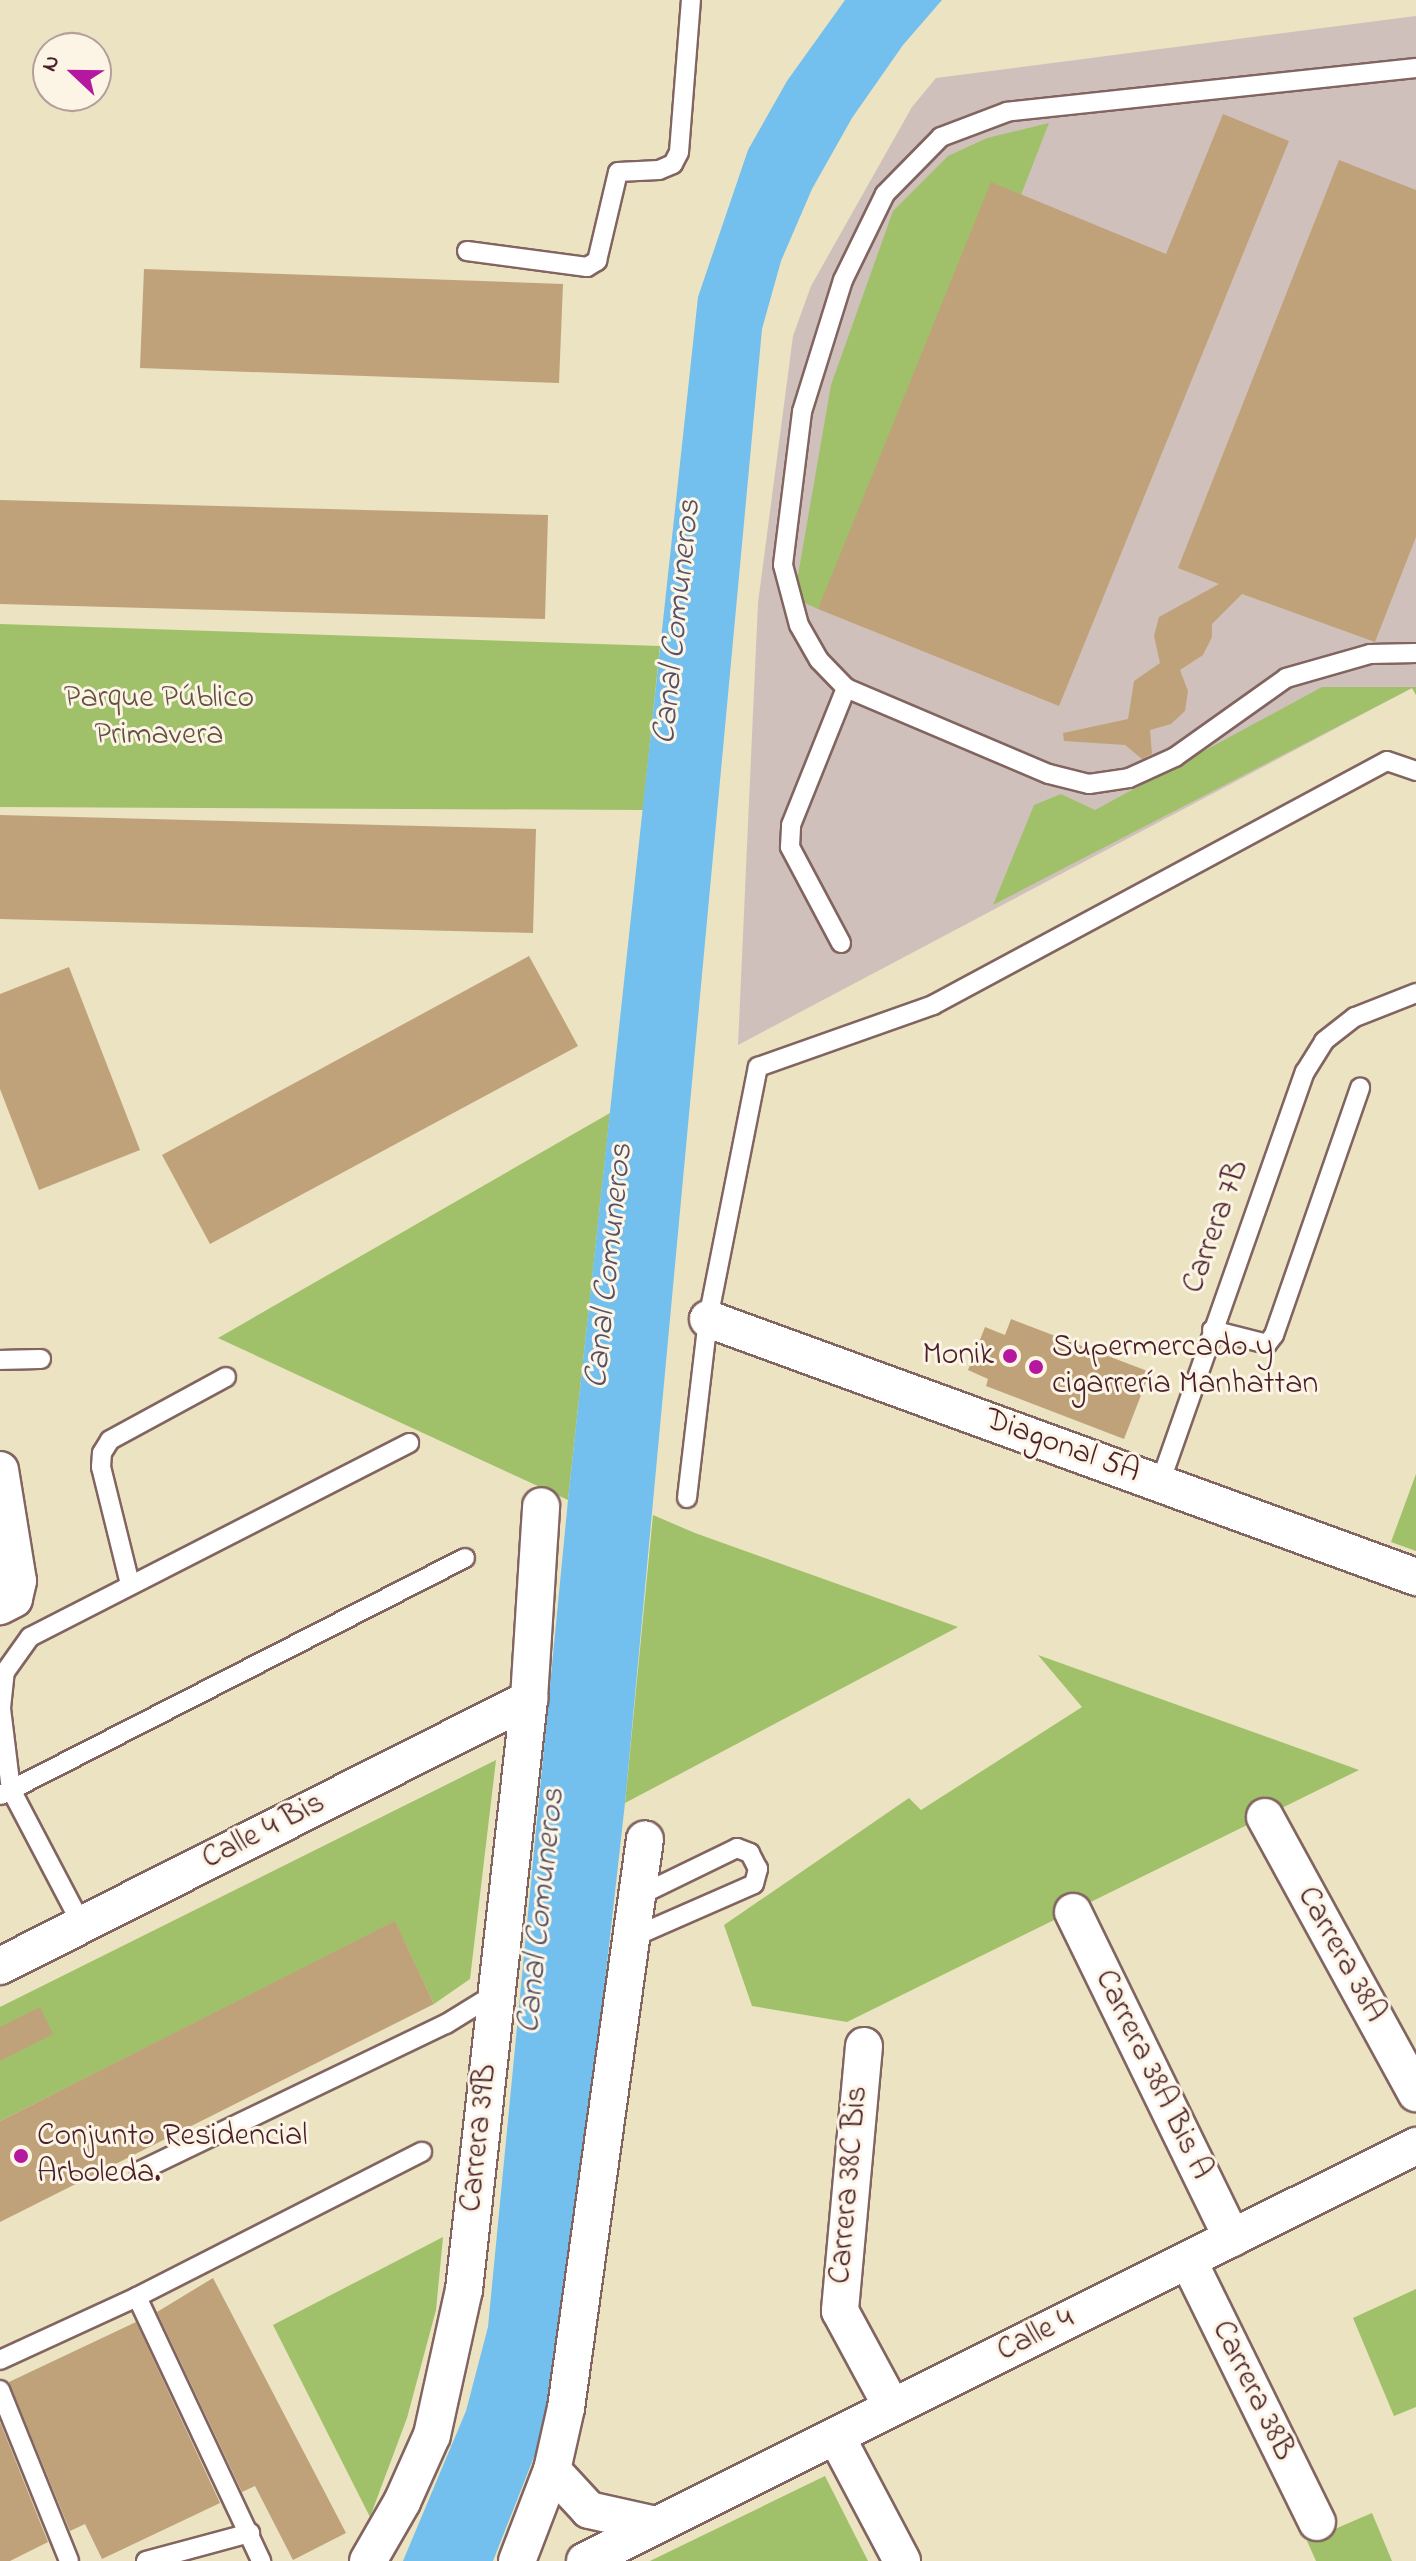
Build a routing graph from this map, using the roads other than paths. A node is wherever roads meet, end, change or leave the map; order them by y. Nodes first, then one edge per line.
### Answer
1 (691, 0) edge
2 (1416, 68) edge
3 (467, 251) dead end
4 (1416, 653) edge
5 (846, 688) junction
6 (1416, 771) edge
7 (841, 943) dead end
8 (1416, 993) edge
9 (1360, 1088) dead end
10 (708, 1319) junction
11 (1212, 1330) junction
12 (41, 1359) dead end
13 (0, 1360) edge
14 (226, 1377) dead end
15 (409, 1443) dead end
16 (0, 1470) edge
17 (1160, 1483) junction
18 (687, 1498) dead end
19 (541, 1506) dead end
20 (465, 1558) dead end
21 (1416, 1577) edge
22 (130, 1584) junction
23 (7, 1598) edge
24 (529, 1699) junction
25 (4, 1789) edge
26 (1265, 1817) dead end
27 (645, 1839) dead end
28 (638, 1896) junction
29 (1073, 1912) dead end
30 (82, 1925) junction
31 (631, 1938) junction
32 (0, 1966) edge
33 (493, 1995) junction
34 (864, 2046) dead end
35 (1416, 2093) edge
36 (1416, 2146) edge
37 (422, 2152) dead end
38 (140, 2171) dead end
39 (1232, 2238) junction
40 (1188, 2260) junction
41 (137, 2297) junction
42 (0, 2360) edge
43 (0, 2390) edge
44 (892, 2407) junction
45 (837, 2438) junction
46 (552, 2470) junction
47 (1317, 2522) dead end
48 (656, 2525) junction
49 (250, 2533) junction
50 (69, 2561) edge
51 (146, 2561) edge
52 (261, 2561) edge
53 (368, 2561) edge
54 (517, 2561) edge
55 (585, 2561) edge
56 (902, 2561) edge

1 - 3 lane
2 - 5 lane
4 - 5 lane
5 - 7 lane
6 - 10 lane
8 - 11 lane, Carrera 7B
9 - 11 lane
10 - 17 street, Diagonal 5A
10 - 18 lane
11 - 17 lane, Carrera 7B
12 - 13 lane
14 - 22 lane
15 - 22 lane
16 - 23 street
17 - 21 street, Diagonal 5A
19 - 24 street, Carrera 39B
20 - 25 lane
22 - 25 lane
24 - 30 street, Calle 4 Bis
24 - 33 street, Carrera 39B
25 - 30 lane
26 - 35 street, Carrera 38A
27 - 28 street
28 - 31 street
28 - 31 lane
29 - 39 street, Carrera 38A Bis A
30 - 32 street, Calle 4 Bis
31 - 46 street
33 - 38 lane
33 - 53 street, Carrera 39B
34 - 44 street, Carrera 38C Bis
36 - 39 street, Calle 4
37 - 41 lane
39 - 40 street, Calle 4
40 - 44 street, Calle 4
40 - 47 street, Carrera 38B
41 - 42 lane
41 - 49 lane
43 - 50 lane
44 - 45 street, Calle 4
45 - 48 street, Calle 4
45 - 56 street
46 - 48 street
46 - 54 street
48 - 55 street, Calle 4
49 - 51 lane
49 - 52 lane

